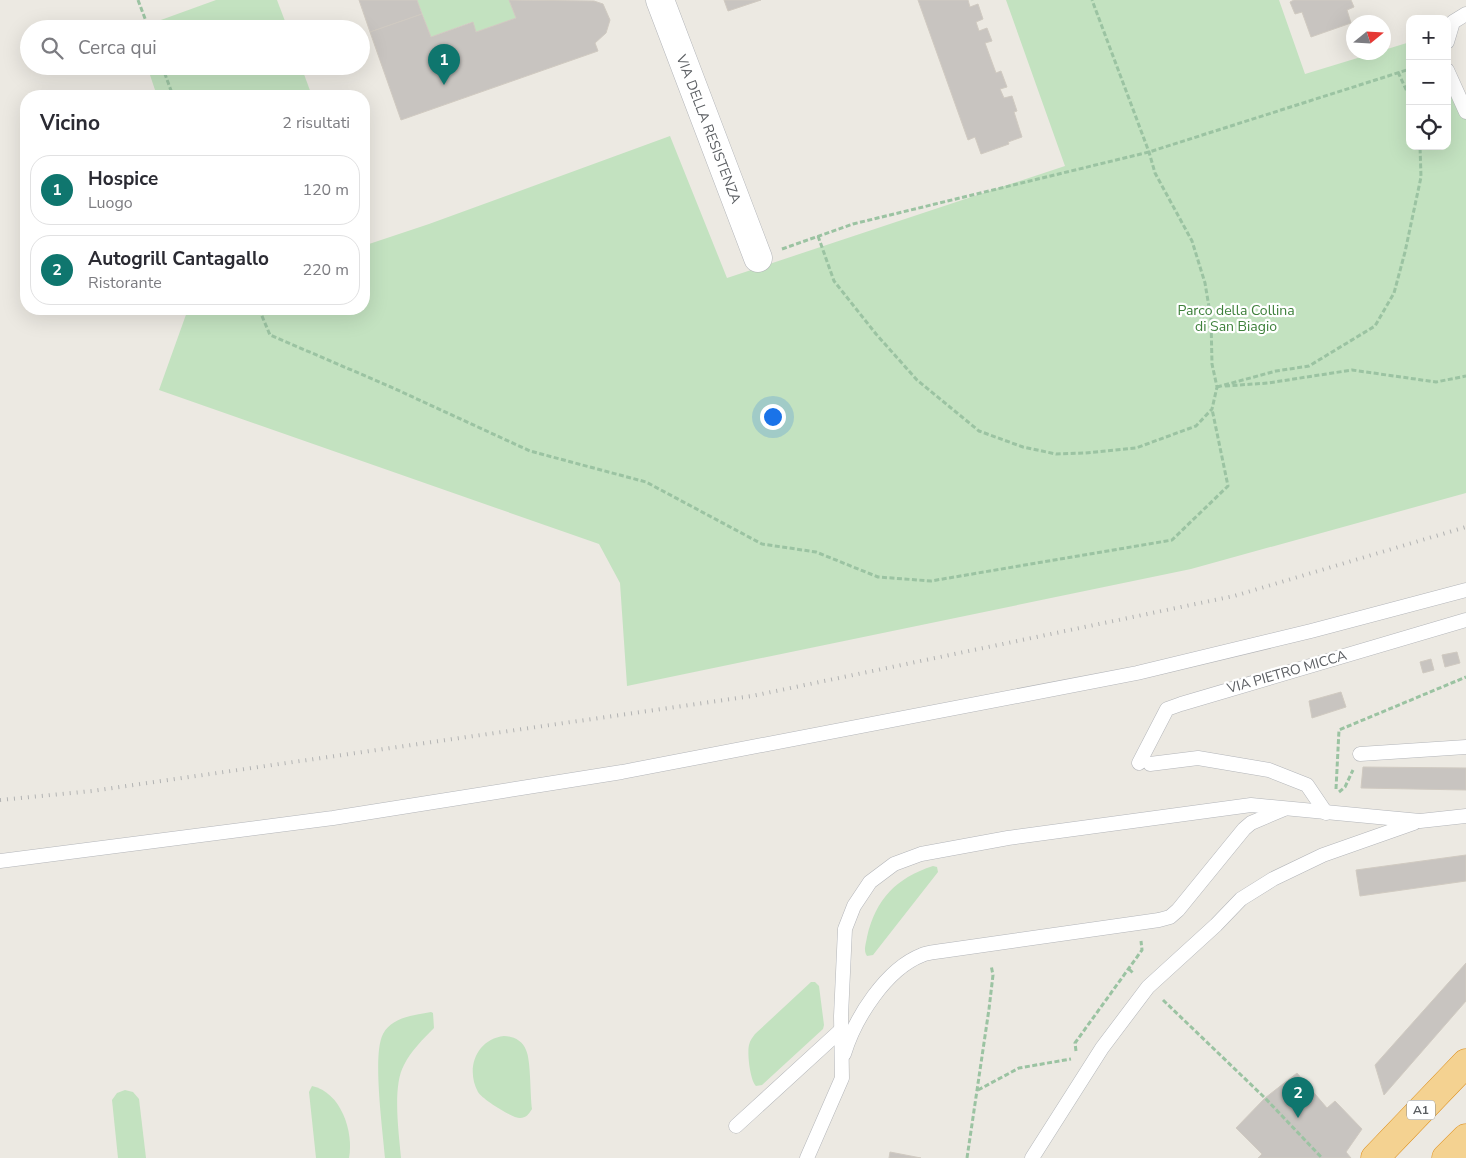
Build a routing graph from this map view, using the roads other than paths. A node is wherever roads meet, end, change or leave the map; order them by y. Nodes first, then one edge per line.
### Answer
1 (660, 0) edge
2 (1466, 14) edge
3 (1451, 29) edge
4 (1451, 79) edge
5 (1466, 112) edge
6 (758, 258) road end
7 (1466, 590) edge
8 (1466, 620) edge
9 (1466, 747) edge
10 (1360, 754) road end
11 (1285, 808) junction
12 (1326, 813) junction
13 (1466, 816) edge
14 (1420, 821) junction
15 (0, 861) edge
16 (841, 1030) junction
17 (1466, 1063) edge
18 (842, 1064) junction
19 (736, 1126) dead end
20 (1466, 1138) edge
21 (807, 1158) edge
22 (1032, 1158) edge
23 (1375, 1158) edge
24 (1446, 1158) edge

1 - 6 street, VIA DELLA RESISTENZA
2 - 3 lane
4 - 5 lane
7 - 15 lane
8 - 12 lane, VIA PIETRO MICCA
9 - 10 lane
11 - 12 lane
11 - 16 lane
11 - 18 lane
12 - 14 lane
13 - 14 lane
14 - 22 lane
16 - 18 lane
16 - 19 lane
17 - 23 highway, A1
18 - 21 lane
20 - 24 highway

